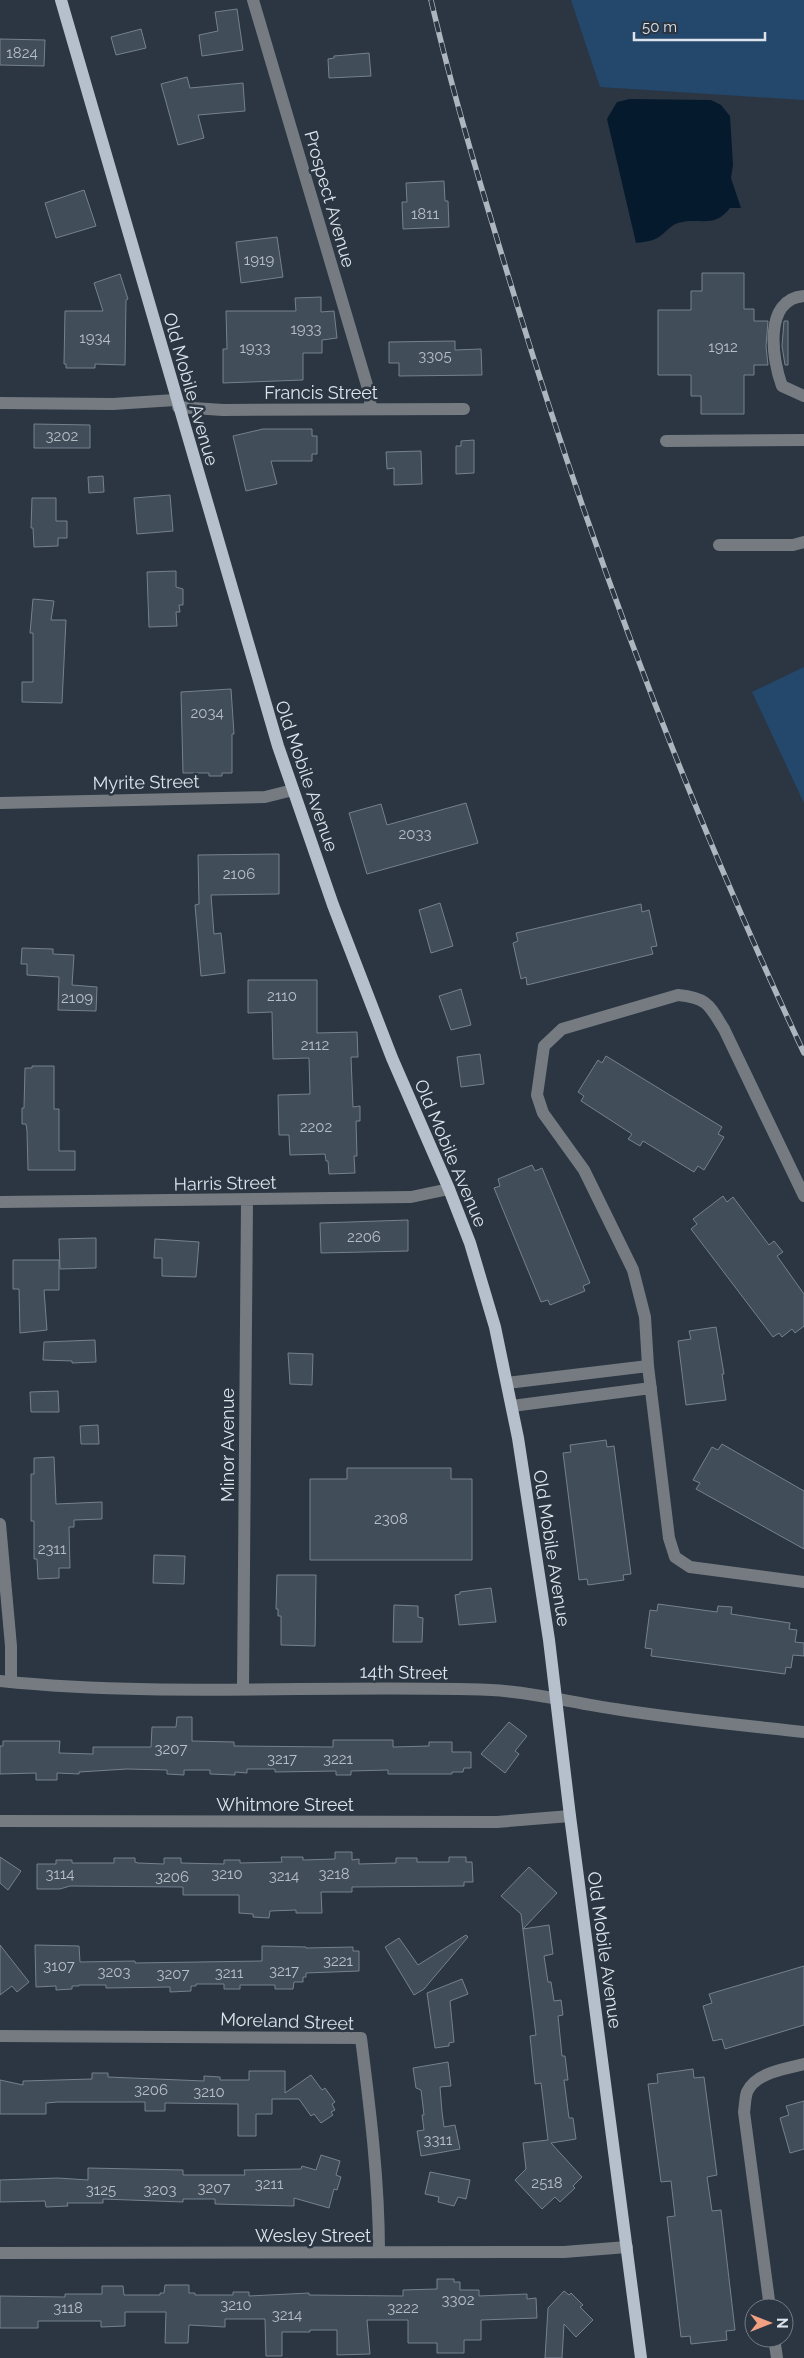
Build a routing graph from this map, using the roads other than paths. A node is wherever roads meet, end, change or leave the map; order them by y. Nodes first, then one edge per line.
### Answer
1 (60, 0) edge
2 (253, 0) edge
3 (804, 296) edge
4 (804, 396) edge
5 (0, 403) edge
6 (176, 404) junction
7 (371, 409) junction
8 (464, 410) dead end
9 (804, 440) edge
10 (666, 441) dead end
11 (804, 542) edge
12 (719, 545) dead end
13 (293, 790) junction
14 (0, 803) edge
15 (449, 1189) junction
16 (804, 1196) edge
17 (247, 1201) junction
18 (0, 1202) edge
19 (648, 1366) junction
20 (508, 1383) junction
21 (651, 1388) junction
22 (512, 1406) junction
23 (0, 1524) edge
24 (804, 1582) edge
25 (6, 1681) edge
26 (243, 1689) junction
27 (556, 1698) junction
28 (804, 1732) edge
29 (570, 1816) junction
30 (0, 1821) edge
31 (0, 2036) edge
32 (804, 2064) edge
33 (627, 2247) junction
34 (379, 2252) junction
35 (0, 2253) edge
36 (769, 2298) edge
37 (641, 2358) edge

1 - 6 main road, Old Mobile Avenue
2 - 7 street, Prospect Avenue
3 - 4 street
5 - 6 street, Francis Street
6 - 7 street, Francis Street
6 - 13 main road, Old Mobile Avenue
7 - 8 street, Francis Street
9 - 10 street
11 - 12 street
13 - 14 street, Myrite Street
13 - 15 main road, Old Mobile Avenue
15 - 17 street, Harris Street
15 - 20 main road, Old Mobile Avenue
16 - 19 street
17 - 18 street, Harris Street
17 - 26 street, Minor Avenue
19 - 20 street
19 - 21 street
20 - 22 main road, Old Mobile Avenue
21 - 22 street
21 - 24 street
22 - 27 main road, Old Mobile Avenue
23 - 25 street
25 - 26 street, 14th Street
26 - 27 street, 14th Street
27 - 28 street, 14th Street
27 - 29 main road, Old Mobile Avenue
29 - 30 street, Whitmore Street
29 - 33 main road, Old Mobile Avenue
31 - 34 street, Moreland Street
32 - 36 street
33 - 34 street, Wesley Street
33 - 37 main road, Old Mobile Avenue
34 - 35 street, Wesley Street

